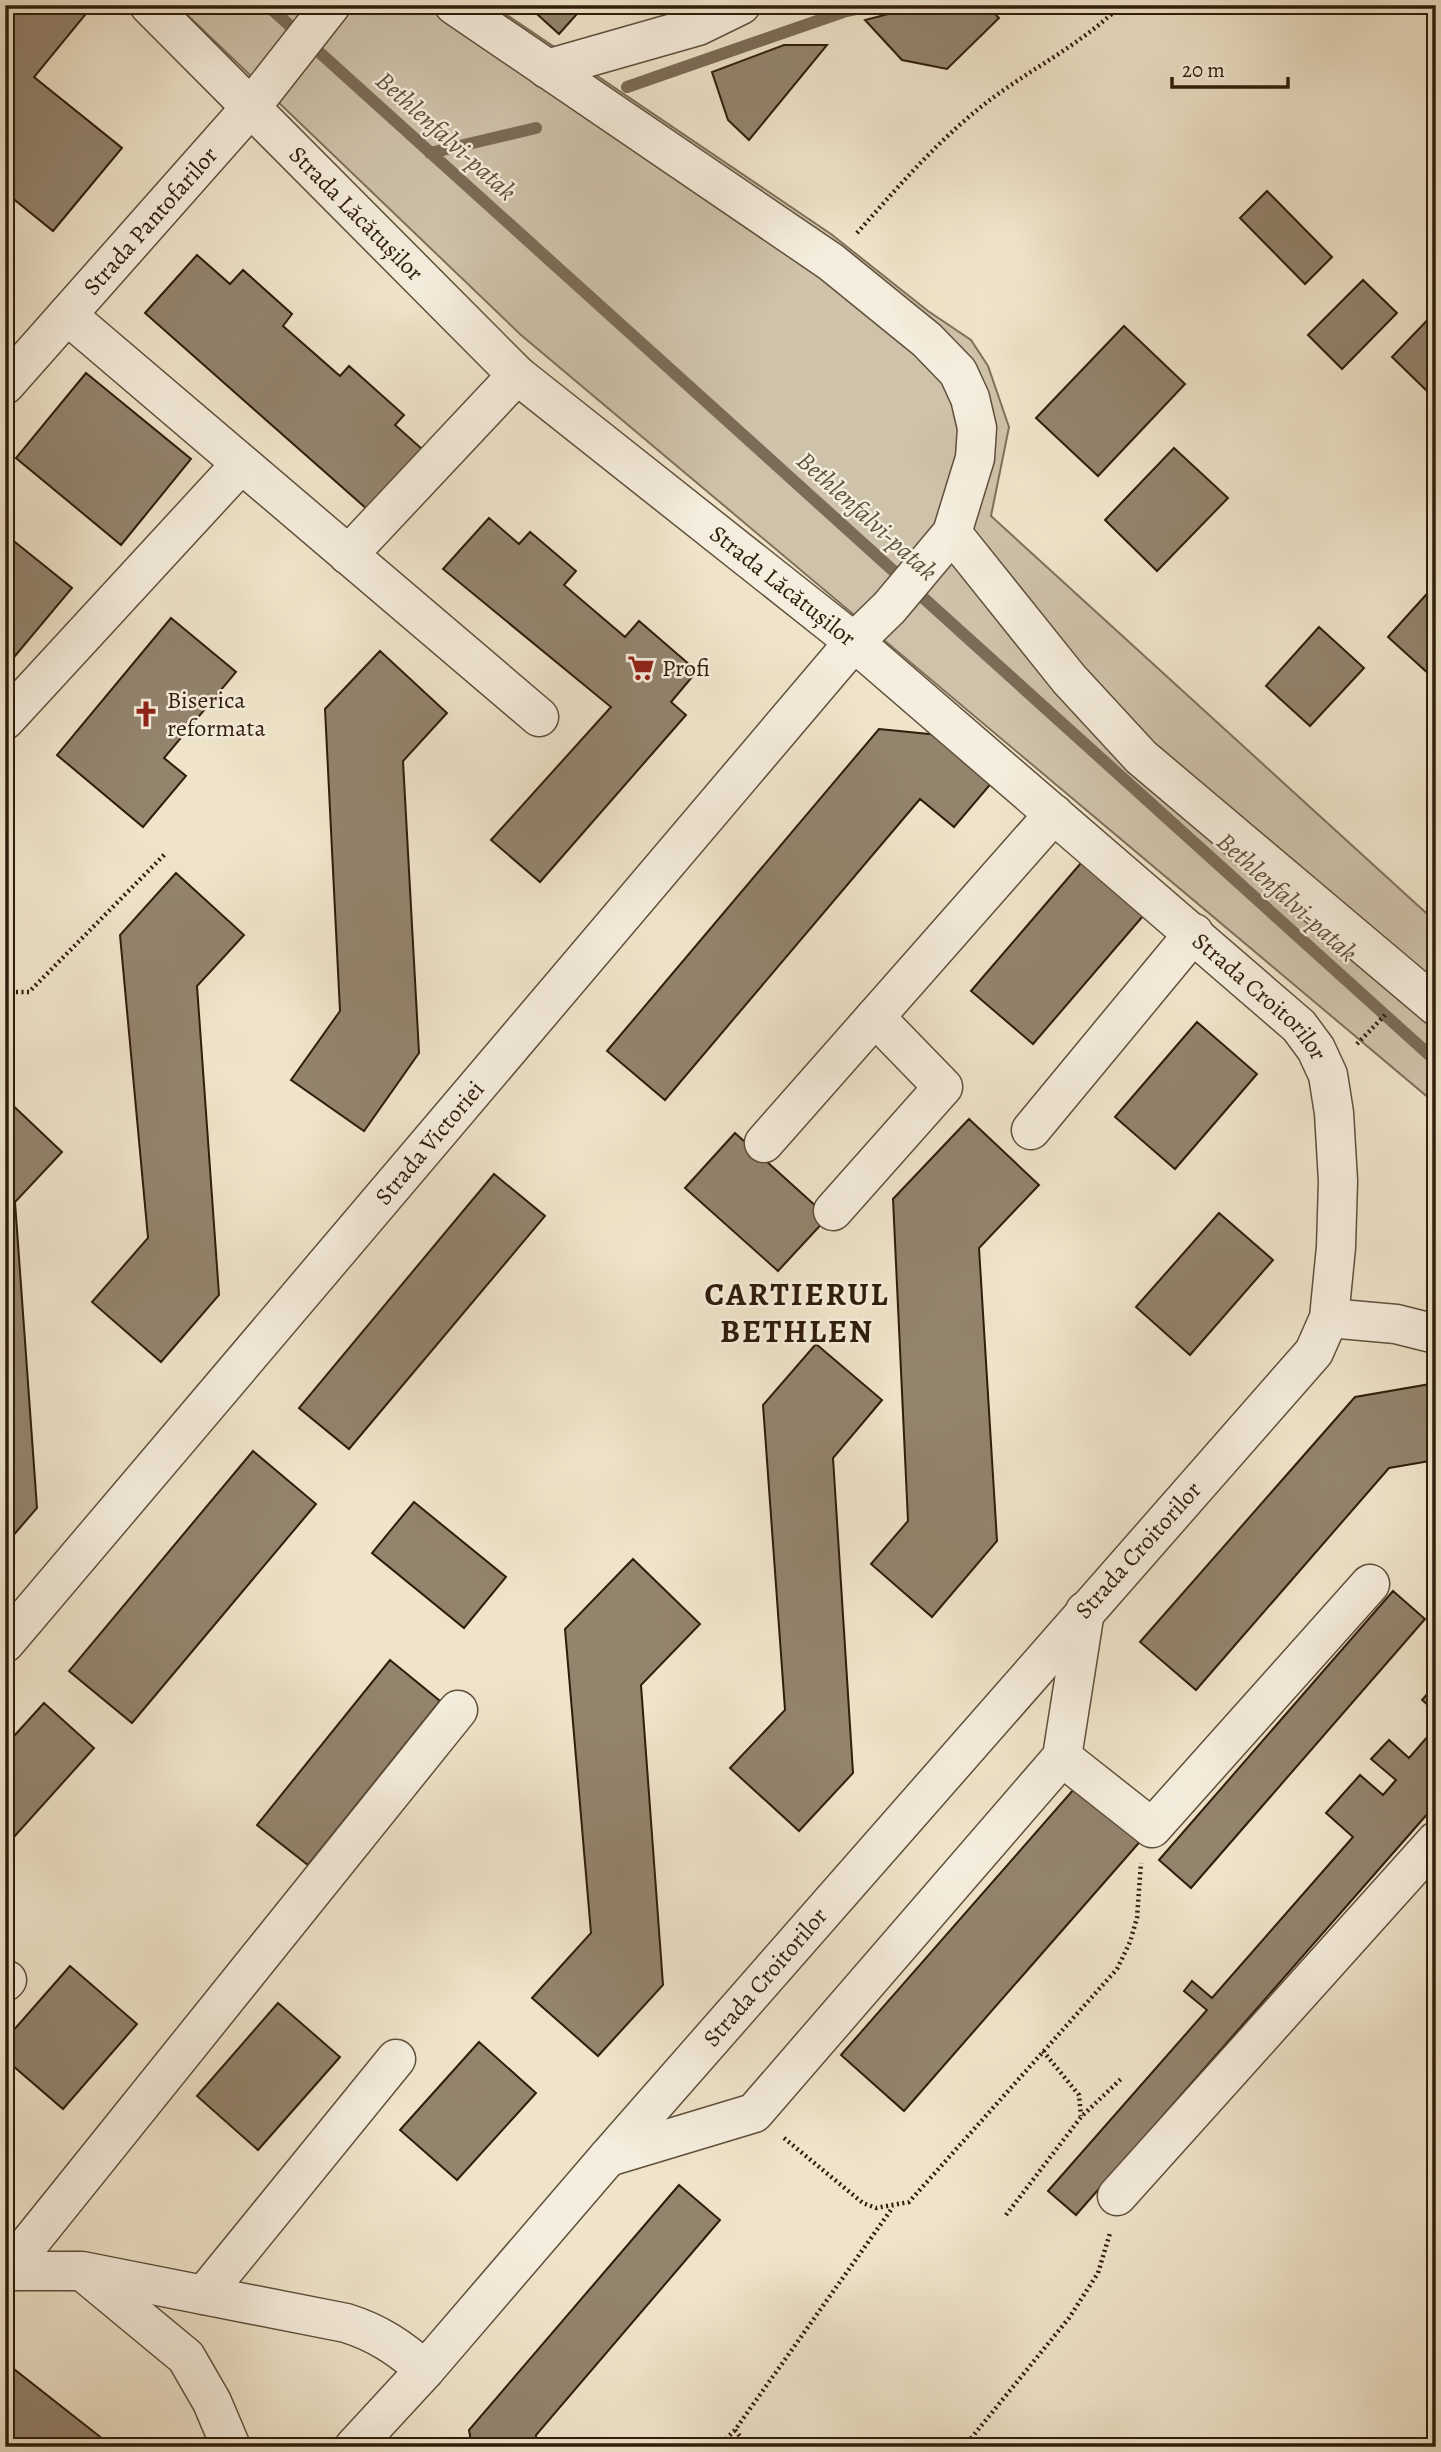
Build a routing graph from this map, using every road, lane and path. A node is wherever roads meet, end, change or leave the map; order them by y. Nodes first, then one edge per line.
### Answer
1 (149, 5) edge
2 (331, 5) edge
3 (454, 5) edge
4 (741, 5) edge
5 (1121, 5) edge
6 (547, 69) junction
7 (251, 107) junction
8 (831, 262) junction
9 (67, 315) junction
10 (517, 375) junction
11 (5, 385) edge
12 (241, 464) junction
13 (942, 545) junction
14 (348, 555) junction
15 (854, 642) junction
16 (539, 717) dead end
17 (5, 720) edge
18 (1054, 814) junction
19 (166, 853) dead end
20 (1194, 933) junction
21 (5, 992) edge
22 (1393, 1006) dead end
23 (1436, 1006) edge
24 (875, 1017) junction
25 (1362, 1038) dead end
26 (1031, 1130) dead end
27 (764, 1143) dead end
28 (833, 1211) dead end
29 (1329, 1318) junction
30 (1436, 1334) edge
31 (1370, 1584) dead end
32 (1084, 1611) junction
33 (5, 1643) edge
34 (458, 1710) dead end
35 (1062, 1757) junction
36 (1152, 1828) junction
37 (1436, 1841) edge
38 (1043, 2052) junction
39 (396, 2059) dead end
40 (1123, 2077) dead end
41 (754, 2113) junction
42 (1082, 2117) junction
43 (608, 2157) junction
44 (1117, 2196) joint
45 (894, 2207) junction
46 (1006, 2215) dead end
47 (6, 2271) edge
48 (82, 2272) junction
49 (204, 2295) junction
50 (425, 2370) junction
51 (736, 2430) junction
52 (231, 2447) edge
53 (354, 2447) edge
54 (718, 2447) edge
55 (748, 2447) edge
56 (964, 2447) edge

1 - 7 street, Strada Lăcătușilor
2 - 7 street, Strada Pantofarilor
3 - 6 street, Strada Lăcătușilor
4 - 6 street
5 - 8 path
6 - 8 street, Strada Lăcătușilor
7 - 9 street, Strada Pantofarilor
7 - 10 street, Strada Lăcătușilor
8 - 13 street, Strada Lăcătușilor
9 - 11 street, Strada Pantofarilor
9 - 12 street
10 - 14 street
10 - 15 street, Strada Lăcătușilor
12 - 14 street
12 - 17 street
13 - 15 street, Strada Lăcătușilor
13 - 23 street
14 - 16 street
15 - 18 street, Strada Croitorilor
15 - 33 street, Strada Victoriei
18 - 20 street, Strada Croitorilor
18 - 24 street
19 - 21 path
20 - 26 street
20 - 29 street, Strada Croitorilor
22 - 25 path
24 - 27 street
24 - 28 street
29 - 30 street
29 - 32 street, Strada Croitorilor
31 - 36 street
32 - 35 street
32 - 43 street, Strada Croitorilor
34 - 47 street
35 - 36 street
35 - 41 street
36 - 38 path
37 - 44 street
38 - 42 path
38 - 45 path
39 - 49 street
40 - 42 path
41 - 43 street
41 - 45 path
42 - 46 path
43 - 50 street, Strada Croitorilor
44 - 56 path
45 - 51 path
47 - 48 street
48 - 49 street
48 - 52 street
49 - 50 street
50 - 53 street, Strada Croitorilor
51 - 54 path
51 - 55 path

